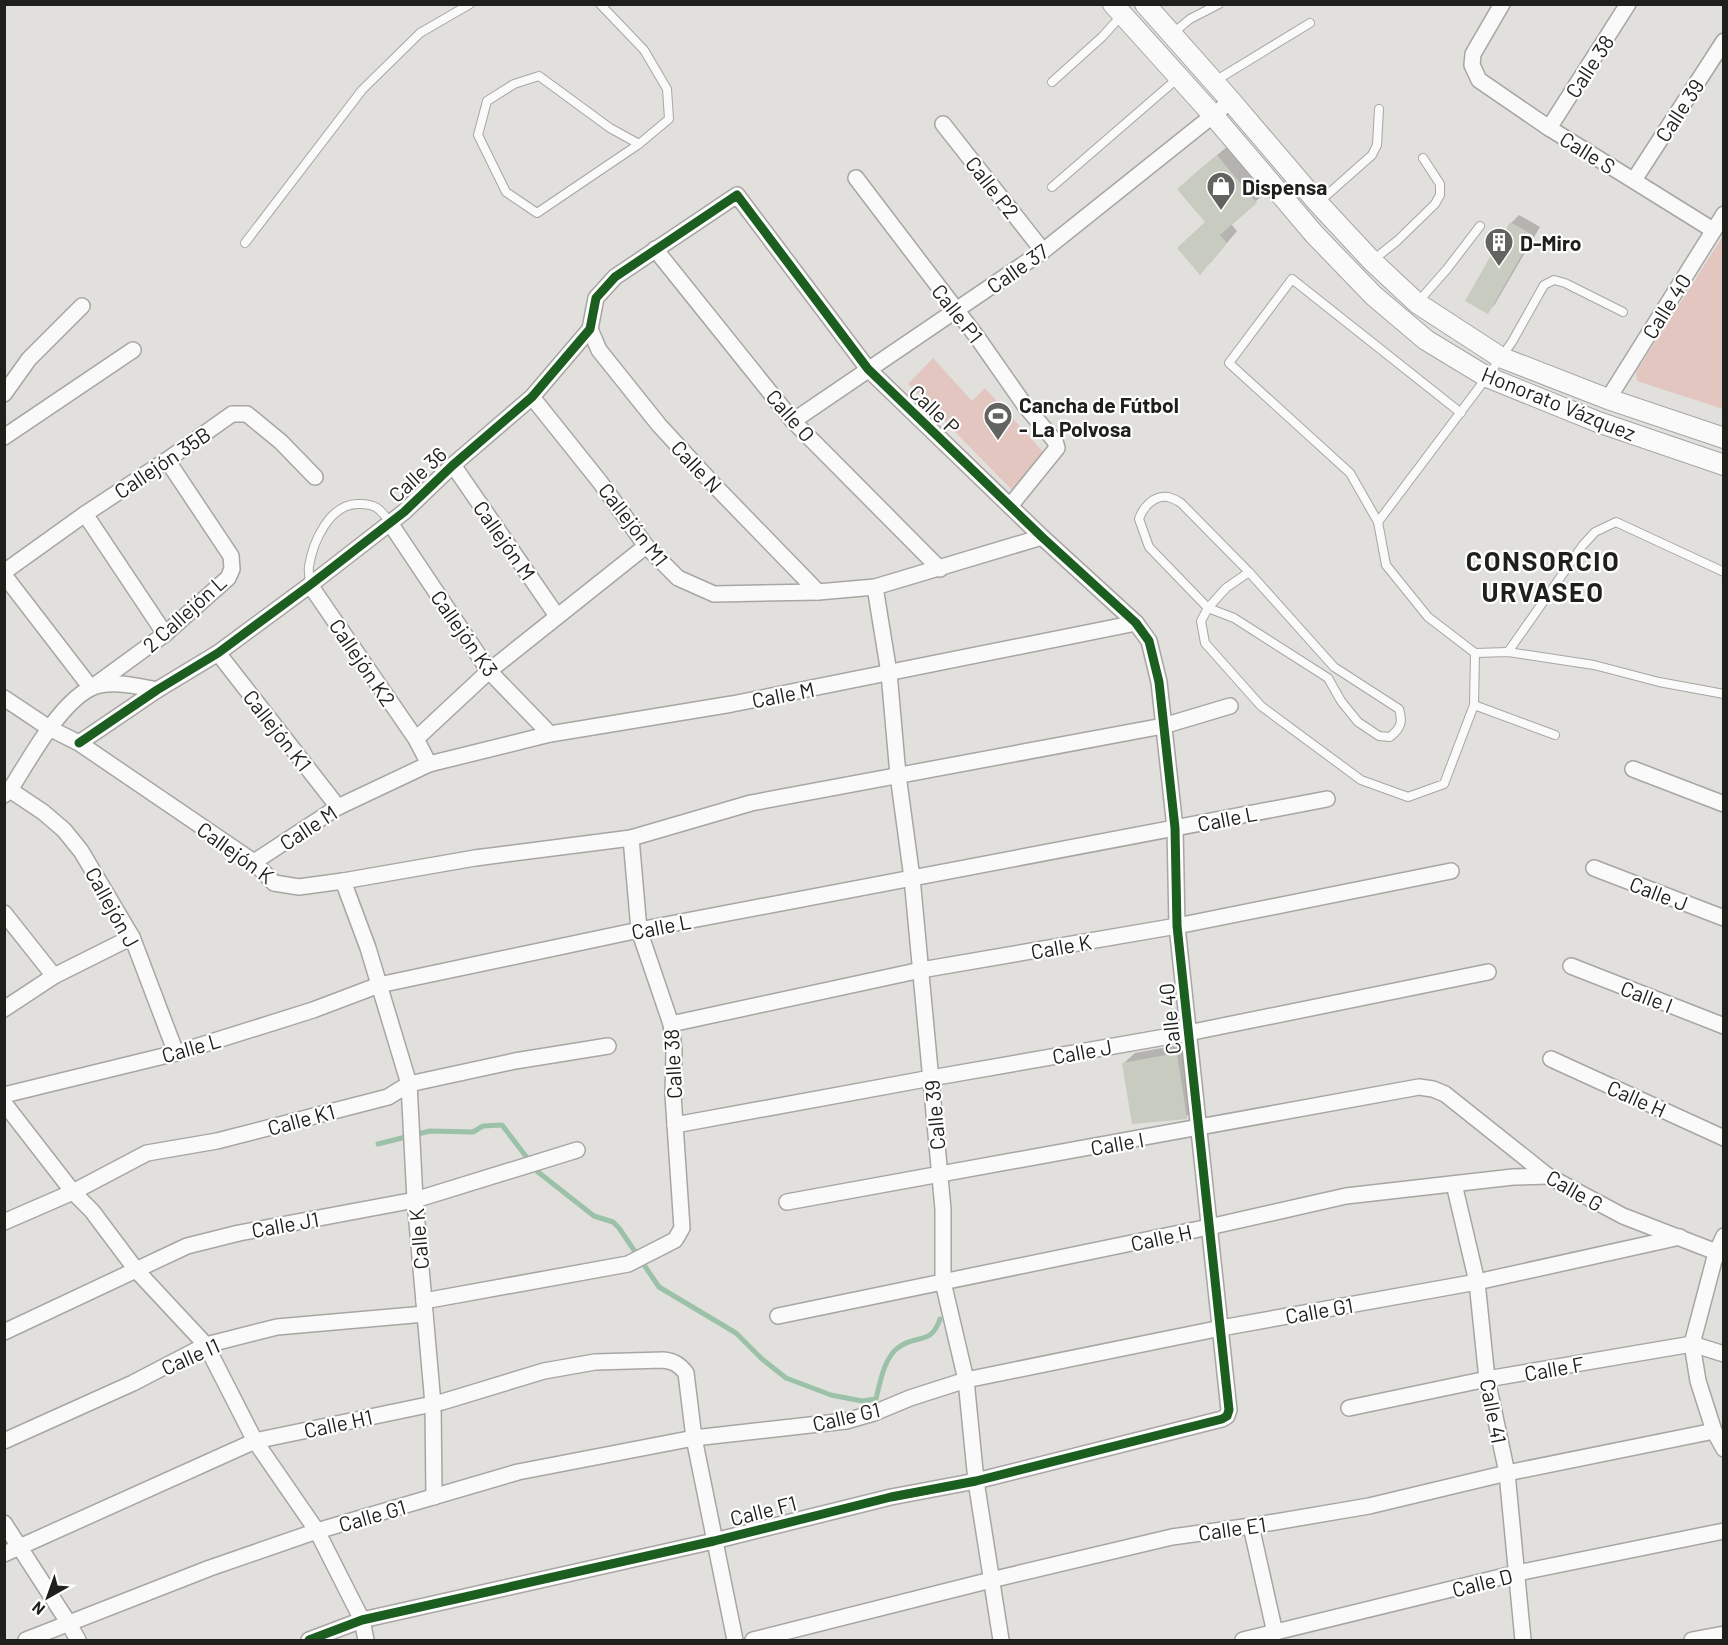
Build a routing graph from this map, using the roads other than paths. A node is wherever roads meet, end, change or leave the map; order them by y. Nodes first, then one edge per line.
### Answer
1 (470, 4) edge
2 (600, 4) edge
3 (1144, 4) edge
4 (1219, 4) edge
5 (1502, 4) edge
6 (1628, 4) edge
7 (1118, 10) edge
8 (1310, 23) dead end
9 (1171, 34) junction
10 (1724, 40) edge
11 (1179, 77) junction
12 (1052, 82) dead end
13 (1214, 82) junction
14 (1231, 101) junction
15 (1379, 109) dead end
16 (1212, 114) junction
17 (943, 124) dead end
18 (1549, 128) junction
19 (639, 144) junction
20 (1423, 158) dead end
21 (856, 178) dead end
22 (1634, 180) junction
23 (1052, 187) dead end
24 (737, 195) joint
25 (1318, 203) junction
26 (1724, 214) edge
27 (1480, 226) dead end
28 (1713, 230) junction
29 (245, 243) dead end
30 (655, 249) junction
31 (1043, 251) junction
32 (1372, 261) junction
33 (1417, 303) junction
34 (82, 306) dead end
35 (955, 310) junction
36 (1623, 312) dead end
37 (590, 329) junction
38 (134, 350) dead end
39 (1500, 357) junction
40 (868, 369) junction
41 (1488, 377) junction
42 (4, 394) edge
43 (532, 397) junction
44 (1608, 399) junction
45 (1461, 413) junction
46 (793, 421) junction
47 (4, 437) edge
48 (1724, 438) edge
49 (167, 460) junction
50 (453, 465) junction
51 (1724, 465) edge
52 (315, 477) dead end
53 (1010, 506) junction
54 (85, 514) junction
55 (1378, 522) junction
56 (390, 523) junction
57 (1042, 537) junction
58 (646, 546) junction
59 (940, 568) junction
60 (1249, 572) junction
61 (1724, 572) edge
62 (7, 583) edge
63 (310, 585) junction
64 (875, 587) junction
65 (818, 592) junction
66 (1208, 608) junction
67 (557, 616) junction
68 (1137, 622) junction
69 (165, 634) junction
70 (218, 652) junction
71 (1508, 652) junction
72 (1475, 653) junction
73 (489, 671) junction
74 (889, 673) junction
75 (90, 688) junction
76 (157, 690) junction
77 (1724, 694) edge
78 (4, 698) edge
79 (1474, 705) junction
80 (1230, 706) dead end
81 (1163, 726) junction
82 (49, 728) junction
83 (550, 734) junction
84 (1555, 735) dead end
85 (416, 739) junction
86 (79, 743) junction
87 (429, 764) junction
88 (1633, 769) dead end
89 (898, 775) junction
90 (6, 792) edge
91 (1328, 799) dead end
92 (1724, 804) edge
93 (338, 807) junction
94 (1175, 828) junction
95 (631, 838) junction
96 (254, 862) junction
97 (1594, 868) dead end
98 (1451, 871) dead end
99 (912, 878) junction
100 (343, 881) junction
101 (4, 913) edge
102 (1724, 918) edge
103 (1177, 926) junction
104 (639, 930) junction
105 (132, 937) junction
106 (1571, 966) dead end
107 (921, 970) junction
108 (1488, 972) dead end
109 (54, 976) junction
110 (379, 985) junction
111 (4, 1009) edge
112 (671, 1024) junction
113 (1724, 1026) edge
114 (1188, 1033) junction
115 (608, 1046) dead end
116 (176, 1053) junction
117 (1551, 1059) dead end
118 (931, 1078) junction
119 (409, 1084) junction
120 (1445, 1094) joint
121 (4, 1095) edge
122 (4, 1103) edge
123 (675, 1125) junction
124 (1199, 1129) junction
125 (1724, 1138) edge
126 (577, 1150) dead end
127 (940, 1175) junction
128 (1548, 1176) junction
129 (1455, 1184) junction
130 (73, 1192) junction
131 (415, 1200) junction
132 (787, 1202) dead end
133 (4, 1222) edge
134 (1209, 1227) junction
135 (1724, 1236) edge
136 (1680, 1238) junction
137 (1720, 1253) edge
138 (628, 1264) joint
139 (137, 1271) junction
140 (943, 1282) junction
141 (1477, 1282) junction
142 (424, 1307) junction
143 (777, 1316) dead end
144 (1221, 1328) junction
145 (4, 1332) edge
146 (1692, 1344) junction
147 (206, 1345) junction
148 (1724, 1354) edge
149 (1487, 1379) junction
150 (966, 1380) junction
151 (433, 1404) junction
152 (1349, 1408) dead end
153 (1227, 1416) joint
154 (1714, 1431) junction
155 (694, 1438) junction
156 (4, 1441) edge
157 (255, 1441) junction
158 (1724, 1449) edge
159 (1507, 1473) junction
160 (976, 1481) junction
161 (434, 1497) junction
162 (4, 1523) edge
163 (1251, 1526) junction
164 (317, 1531) junction
165 (1724, 1531) edge
166 (714, 1541) junction
167 (20, 1548) junction
168 (4, 1554) edge
169 (1517, 1573) junction
170 (991, 1580) junction
171 (362, 1620) junction
172 (68, 1622) junction
173 (1275, 1633) junction
174 (1724, 1634) edge
175 (1249, 1640) edge
176 (26, 1641) edge
177 (78, 1641) edge
178 (309, 1641) edge
179 (366, 1641) edge
180 (735, 1641) edge
181 (753, 1641) edge
182 (1001, 1641) edge
183 (1524, 1641) edge
184 (1692, 1641) edge

1 - 29 lane
2 - 19 lane
3 - 9 street, Honorato Vázquez
4 - 9 lane
5 - 18 street, Calle S
6 - 18 street, Calle 38
7 - 11 street, Honorato Vázquez
7 - 12 lane
8 - 13 lane
9 - 13 street, Honorato Vázquez
10 - 22 street, Calle 39
11 - 16 street, Honorato Vázquez
11 - 23 lane
13 - 14 street, Honorato Vázquez
14 - 16 street, Calle 37
14 - 25 street, Honorato Vázquez
15 - 25 lane
16 - 31 street, Calle 37
16 - 41 street, Honorato Vázquez
17 - 31 street, Calle P2
18 - 22 street, Calle S
19 - 19 lane
20 - 32 lane
21 - 35 street, Calle P1
22 - 28 street, Calle S
24 - 30 street, Calle 36
24 - 40 street, Calle P
25 - 32 street, Honorato Vázquez
26 - 28 street, Calle 40
27 - 33 lane
28 - 44 street, Calle 40
30 - 37 street, Calle 36
30 - 46 street, Calle O
31 - 35 street, Calle 37
32 - 33 street, Honorato Vázquez
33 - 39 street, Honorato Vázquez
34 - 42 street
35 - 40 street, Calle 37
35 - 53 street, Calle P1
36 - 39 lane
37 - 43 street, Calle 36
37 - 65 street, Calle N
38 - 47 street
39 - 41 lane
39 - 44 street, Honorato Vázquez
40 - 46 street, Calle 37
40 - 53 street, Calle P
41 - 45 lane
41 - 51 street, Honorato Vázquez
43 - 50 street, Calle 36
43 - 58 street, Callejón M1
44 - 48 street, Honorato Vázquez
45 - 55 lane
45 - 55 lane
46 - 59 street, Calle O
49 - 52 street, Callejón 35B
49 - 54 street, Callejón 35B
49 - 69 street, 2 Callejón L
50 - 56 street, Calle 36
50 - 67 street, Callejón M
53 - 57 street, Calle P
54 - 62 street, Callejón 35B
54 - 69 street
55 - 72 lane
56 - 63 street, Calle 36
56 - 63 lane
56 - 73 street, Callejón K3
57 - 59 street, Callejón M1
57 - 68 street, Calle P
58 - 65 street, Callejón M1
58 - 67 street
59 - 64 street, Callejón M1
60 - 66 lane
60 - 66 lane
60 - 66 lane
61 - 71 lane
62 - 75 street
63 - 70 street, Calle 36
63 - 85 street, Callejón K2
64 - 65 street, Callejón M1
64 - 74 street, Calle 39
66 - 79 lane
67 - 73 street
68 - 74 street, Calle M
68 - 81 street, Calle 40
69 - 75 street, 2 Callejón L
70 - 76 street, Calle 36
70 - 93 street, Callejón K1
71 - 72 lane
71 - 77 lane
72 - 79 lane
73 - 83 street, Callejón K3
73 - 85 street
74 - 83 street, Calle M
74 - 89 street, Calle 39
75 - 76 street
75 - 82 street
76 - 86 street, Calle 36
78 - 82 street
79 - 84 lane
80 - 81 street, Callejón K
81 - 89 street, Callejón K
81 - 94 street, Calle 40
82 - 86 street
82 - 90 street
83 - 87 street, Calle M
85 - 87 street
86 - 96 street, Callejón K
87 - 93 street, Calle M
88 - 92 street
89 - 95 street, Callejón K
89 - 99 street, Calle 39
90 - 105 street, Callejón J
91 - 94 street, Calle L
93 - 96 street, Calle M
94 - 99 street, Calle L
94 - 103 street, Calle 40
95 - 100 street, Callejón K
95 - 104 street, Calle 38
96 - 100 street, Callejón K
97 - 102 street, Calle J
98 - 103 street, Calle K
99 - 104 street, Calle L
99 - 107 street, Calle 39
100 - 110 street
101 - 109 street
103 - 107 street, Calle K
103 - 114 street, Calle 40
104 - 110 street, Calle L
104 - 112 street, Calle 38
105 - 109 street
105 - 116 street, Callejón J
106 - 113 street, Calle I
107 - 112 street, Calle K
107 - 118 street, Calle 39
108 - 114 street, Calle J
109 - 111 street
110 - 116 street, Calle L
110 - 119 street, Calle K
112 - 123 street, Calle 38
114 - 118 street, Calle J
114 - 124 street, Calle 40
115 - 119 street, Calle K1
116 - 121 street, Calle L
117 - 125 street, Calle H
118 - 123 street, Calle J
118 - 127 street, Calle 39
119 - 130 street, Calle K1
119 - 131 street, Calle K
120 - 124 street, Calle I
120 - 128 street, Calle G
122 - 130 street
123 - 138 street, Calle 38
124 - 127 street, Calle I
124 - 134 street, Calle 40
126 - 131 street, Calle J1
127 - 132 street, Calle I
127 - 140 street, Calle 39
128 - 129 street, Calle H
128 - 136 street, Calle G
129 - 134 street, Calle H
129 - 141 street, Calle 41
130 - 133 street, Calle K1
130 - 139 street
131 - 139 street, Calle J1
131 - 142 street, Calle K
134 - 140 street, Calle H
134 - 144 street, Calle 40
135 - 137 street
136 - 137 street, Calle G
136 - 141 street, Calle G1
137 - 146 street
138 - 142 street, Calle I1
139 - 145 street, Calle J1
139 - 147 street
140 - 143 street, Calle H
140 - 150 street, Calle 39
141 - 144 street, Calle G1
141 - 149 street, Calle 41
142 - 147 street, Calle I1
142 - 151 street, Calle K
144 - 150 street, Calle G1
144 - 153 street, Calle 40
146 - 148 street, Calle F
146 - 149 street, Calle F
146 - 154 street
147 - 156 street, Calle I1
147 - 157 street
149 - 152 street, Calle F
149 - 159 street, Calle 41
150 - 155 street, Calle G1
150 - 160 street, Calle 39
151 - 155 street, Calle H1
151 - 157 street, Calle H1
151 - 161 street, Calle K
153 - 160 street, Calle F1
154 - 158 street
154 - 159 street, Calle E1
155 - 161 street, Calle G1
155 - 166 street
157 - 164 street
157 - 167 street, Calle H1
159 - 163 street, Calle E1
159 - 169 street, Calle 41
160 - 166 street, Calle F1
160 - 170 street, Calle 39
161 - 164 street, Calle G1
162 - 167 street
163 - 170 street, Calle E1
163 - 173 street
164 - 171 street
164 - 172 street, Calle G1
165 - 169 street, Calle D
166 - 171 street, Calle F1
166 - 180 street
167 - 168 street, Calle H1
167 - 172 street
169 - 173 street, Calle D
169 - 183 street, Calle 41
170 - 181 street, Calle E1
170 - 182 street, Calle 39
171 - 178 street, Calle F1
171 - 179 street
172 - 176 street, Calle G1
172 - 177 street
173 - 175 street, Calle D
174 - 184 street

